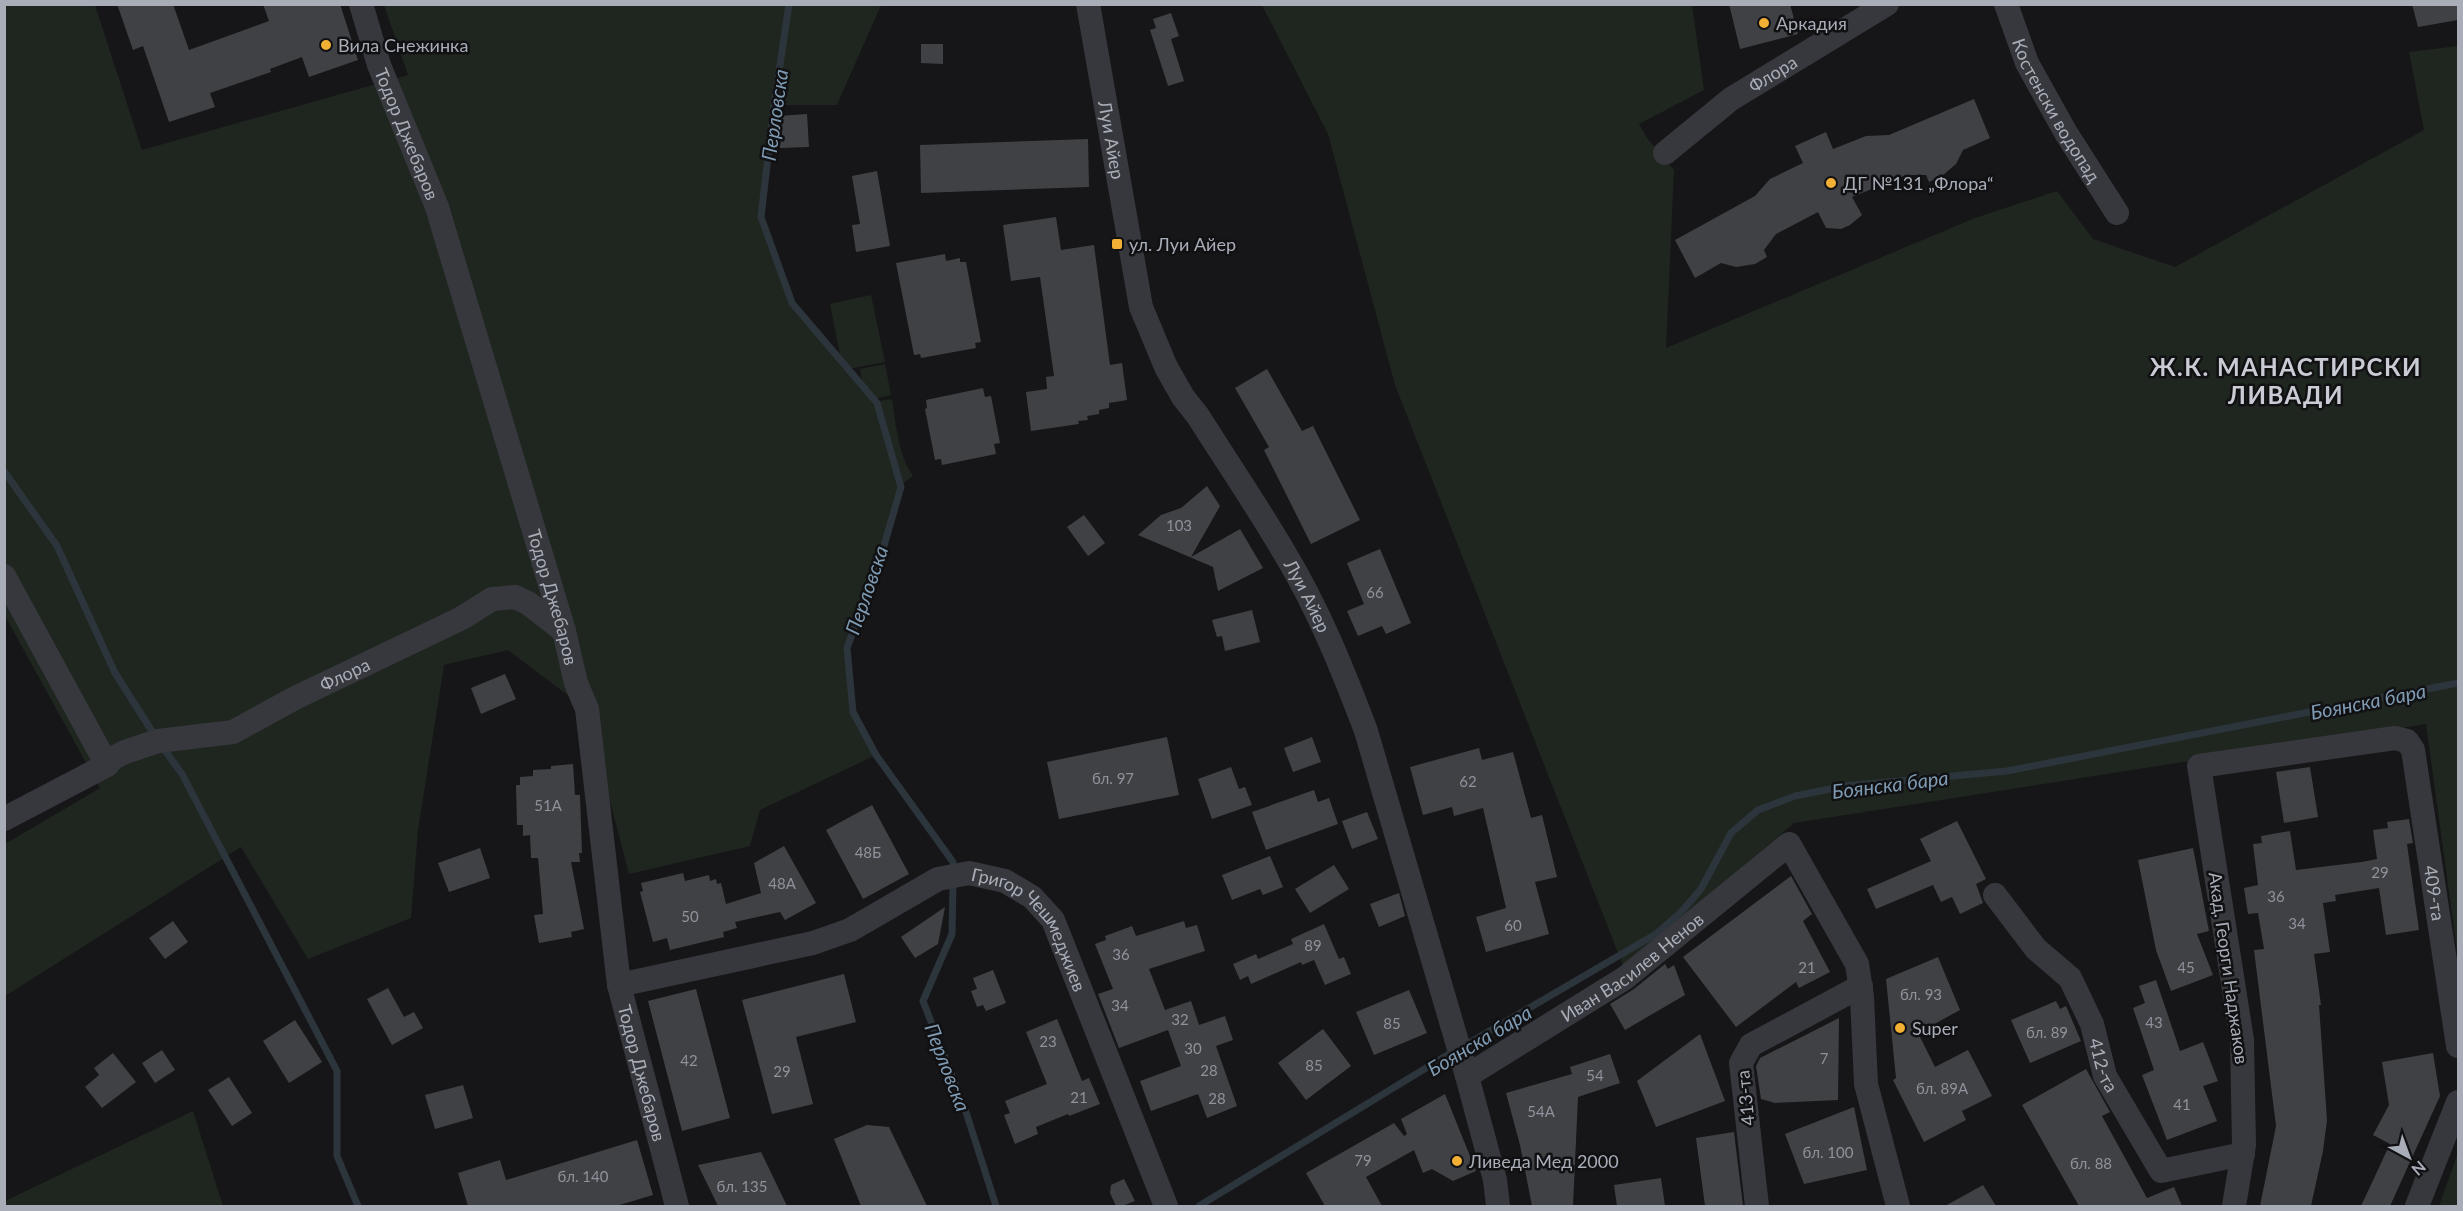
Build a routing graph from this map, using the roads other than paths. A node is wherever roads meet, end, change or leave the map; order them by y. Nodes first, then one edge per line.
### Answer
1 (361, 4) edge
2 (1088, 4) edge
3 (1887, 4) edge
4 (2006, 4) edge
5 (1665, 153) dead end
6 (2117, 213) dead end
7 (4, 576) edge
8 (564, 631) junction
9 (2407, 741) joint
10 (110, 761) junction
11 (4, 819) edge
12 (1995, 895) dead end
13 (619, 985) junction
14 (1861, 986) junction
15 (2458, 1046) edge
16 (1461, 1058) junction
17 (2458, 1102) edge
18 (2242, 1154) junction
19 (677, 1206) edge
20 (1167, 1206) edge
21 (1498, 1206) edge
22 (1757, 1206) edge
23 (1898, 1206) edge
24 (2234, 1206) edge
25 (2417, 1206) edge

1 - 8 street, Тодор Джебаров
2 - 16 street, Луи Айер
3 - 5 street, Флора
4 - 6 street, Костенски водопад
7 - 10 street
8 - 10 street, Флора
8 - 13 street, Тодор Джебаров
9 - 15 street, 409-та
9 - 18 street, Акад. Георги Наджаков
10 - 11 street, Флора
12 - 18 street, 412-та
13 - 19 street, Тодор Джебаров
13 - 20 street, Григор Чешмеджиев
14 - 16 street, Иван Василев Ненов
14 - 22 street, 413-та
14 - 23 street
16 - 21 street, Луи Айер
17 - 25 street
18 - 24 street, Акад. Георги Наджаков

